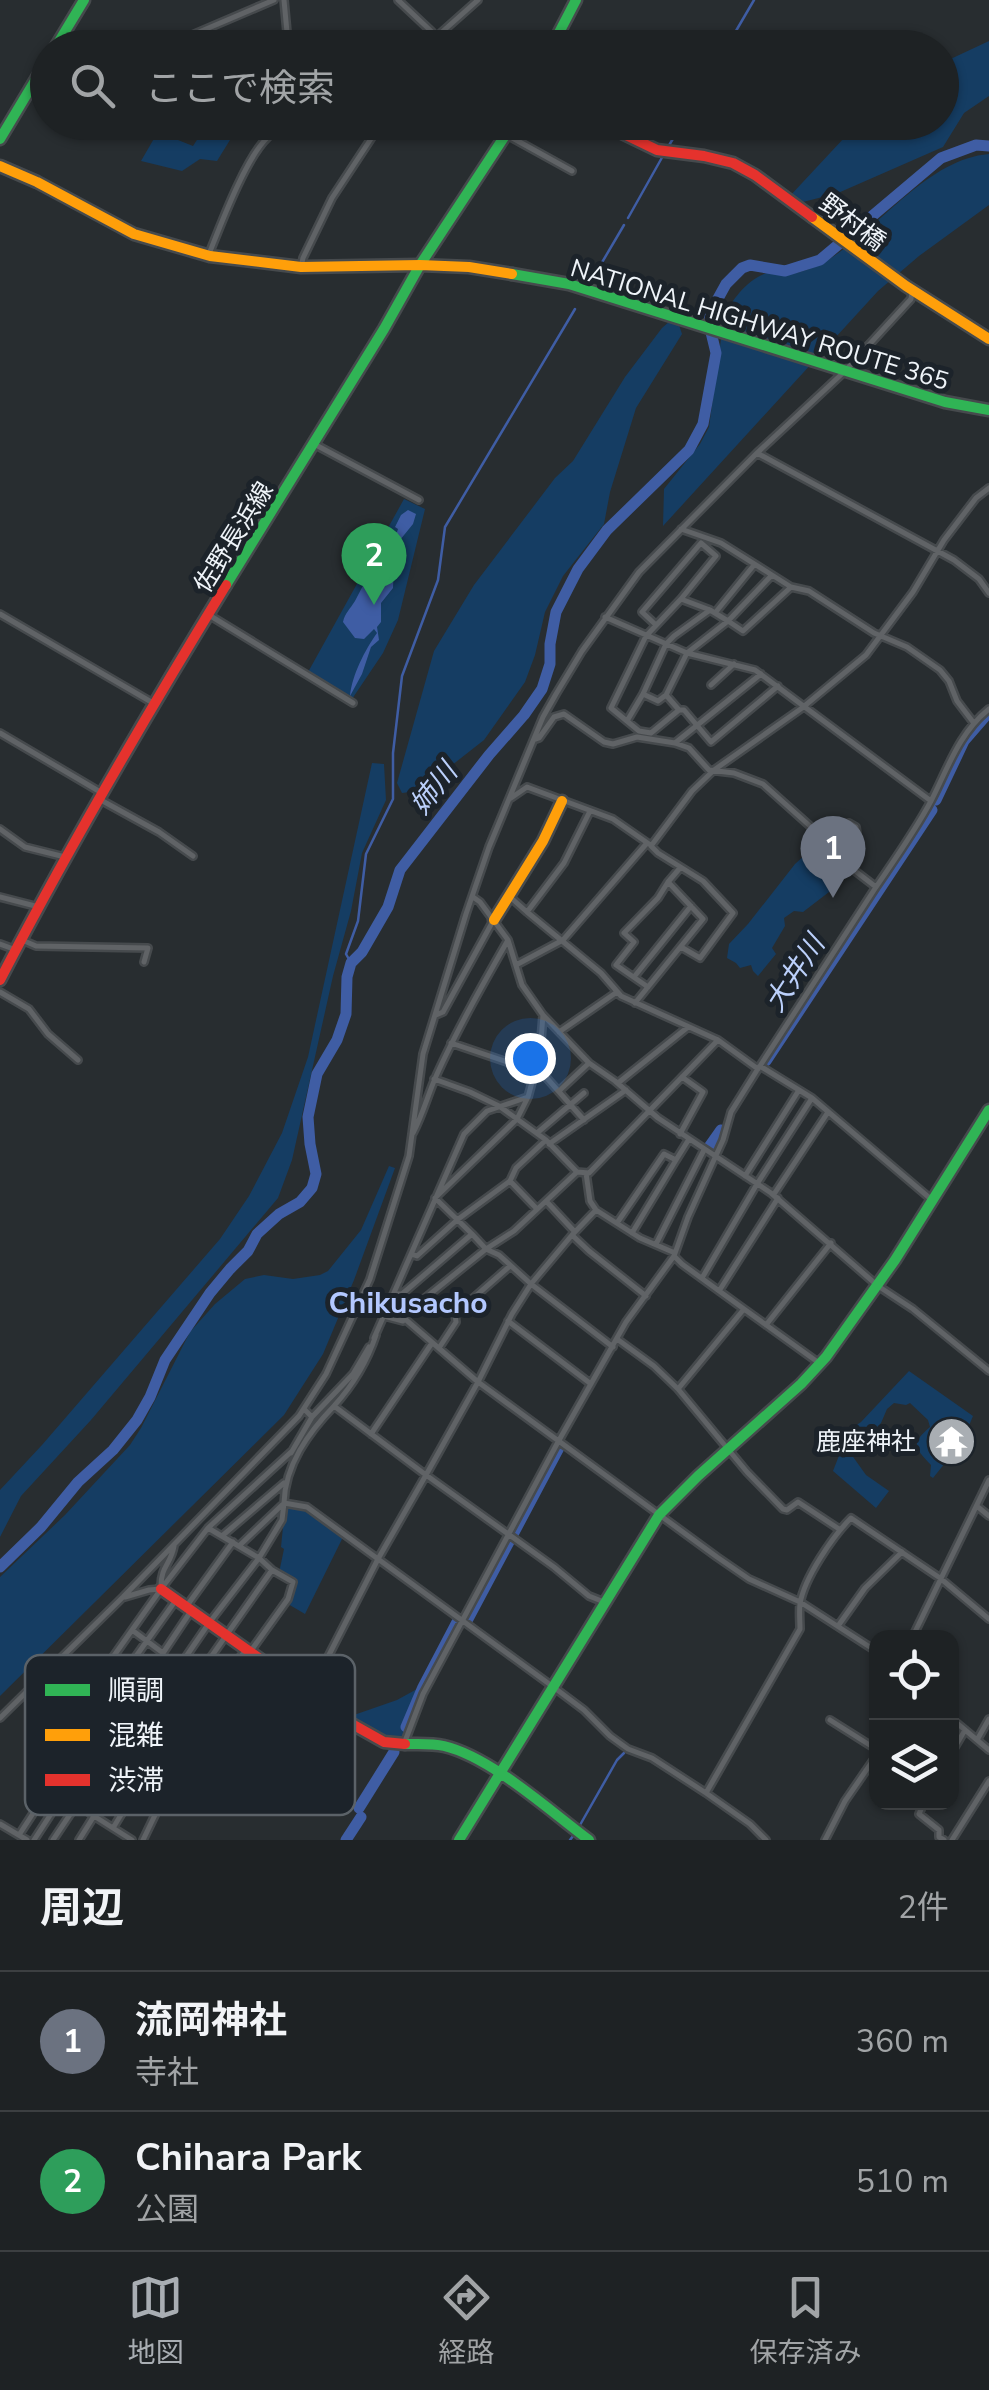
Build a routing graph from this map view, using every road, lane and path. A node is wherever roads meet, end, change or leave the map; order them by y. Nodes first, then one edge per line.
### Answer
1 (84, 0) edge
2 (274, 0) edge
3 (284, 0) edge
4 (398, 0) edge
5 (478, 0) edge
6 (576, 0) edge
7 (66, 30) edge
8 (204, 30) edge
9 (287, 30) edge
10 (430, 30) edge
11 (444, 30) edge
12 (560, 30) edge
13 (30, 95) edge
14 (0, 140) edge
15 (265, 140) edge
16 (370, 140) edge
17 (503, 140) edge
18 (515, 140) edge
19 (636, 140) edge
20 (0, 166) edge
21 (572, 171) dead end
22 (208, 256) junction
23 (420, 265) junction
24 (301, 266) junction
25 (909, 288) junction
26 (989, 340) edge
27 (840, 370) junction
28 (989, 410) edge
29 (314, 444) junction
30 (758, 453) junction
31 (989, 488) edge
32 (419, 500) dead end
33 (681, 530) junction
34 (938, 551) junction
35 (755, 564) junction
36 (772, 575) junction
37 (792, 587) junction
38 (989, 593) edge
39 (681, 600) junction
40 (712, 611) junction
41 (0, 614) edge
42 (209, 615) junction
43 (605, 616) junction
44 (728, 621) junction
45 (656, 626) junction
46 (646, 636) junction
47 (880, 636) junction
48 (666, 644) junction
49 (687, 653) junction
50 (734, 664) junction
51 (761, 674) junction
52 (711, 685) dead end
53 (778, 686) junction
54 (643, 694) junction
55 (666, 694) junction
56 (353, 703) dead end
57 (154, 704) junction
58 (805, 705) junction
59 (989, 709) edge
60 (679, 710) junction
61 (627, 721) junction
62 (973, 722) junction
63 (696, 726) junction
64 (0, 734) edge
65 (7, 738) junction
66 (535, 739) junction
67 (675, 743) junction
68 (0, 746) edge
69 (714, 770) junction
70 (101, 796) junction
71 (511, 798) junction
72 (562, 801) junction
73 (931, 801) junction
74 (590, 811) junction
75 (0, 829) edge
76 (649, 844) junction
77 (193, 856) dead end
78 (66, 858) junction
79 (680, 868) junction
80 (668, 882) junction
81 (876, 887) junction
82 (473, 896) junction
83 (509, 896) junction
84 (0, 897) edge
85 (692, 906) junction
86 (38, 907) junction
87 (528, 912) junction
88 (494, 920) junction
89 (508, 940) junction
90 (563, 940) junction
91 (0, 944) edge
92 (19, 945) junction
93 (681, 947) junction
94 (144, 962) dead end
95 (516, 965) junction
96 (2, 972) edge
97 (634, 977) junction
98 (648, 987) junction
99 (0, 992) edge
100 (618, 992) junction
101 (635, 1003) junction
102 (436, 1015) junction
103 (543, 1015) junction
104 (688, 1028) junction
105 (559, 1032) junction
106 (718, 1040) junction
107 (451, 1044) junction
108 (78, 1060) dead end
109 (589, 1063) junction
110 (759, 1067) junction
111 (536, 1069) junction
112 (682, 1077) junction
113 (434, 1079) junction
114 (618, 1083) junction
115 (626, 1090) junction
116 (800, 1090) junction
117 (558, 1091) junction
118 (584, 1093) dead end
119 (528, 1097) junction
120 (812, 1098) junction
121 (570, 1104) junction
122 (500, 1106) junction
123 (649, 1110) junction
124 (989, 1110) edge
125 (828, 1112) junction
126 (517, 1119) junction
127 (584, 1120) junction
128 (537, 1134) junction
129 (680, 1134) junction
130 (411, 1136) junction
131 (689, 1140) junction
132 (548, 1142) junction
133 (704, 1150) junction
134 (715, 1157) junction
135 (676, 1160) junction
136 (577, 1172) junction
137 (586, 1172) junction
138 (745, 1176) junction
139 (510, 1181) junction
140 (757, 1184) junction
141 (776, 1196) junction
142 (436, 1198) junction
143 (546, 1201) junction
144 (934, 1202) junction
145 (537, 1209) junction
146 (596, 1210) junction
147 (458, 1220) junction
148 (617, 1224) junction
149 (632, 1232) junction
150 (472, 1234) junction
151 (574, 1234) junction
152 (830, 1243) junction
153 (656, 1244) junction
154 (486, 1249) junction
155 (411, 1254) junction
156 (674, 1254) junction
157 (511, 1266) junction
158 (702, 1278) junction
159 (532, 1284) junction
160 (878, 1286) junction
161 (719, 1291) junction
162 (394, 1294) junction
163 (646, 1296) junction
164 (744, 1309) junction
165 (384, 1316) junction
166 (404, 1319) junction
167 (508, 1320) junction
168 (766, 1325) junction
169 (376, 1335) junction
170 (618, 1338) junction
171 (436, 1345) junction
172 (612, 1347) junction
173 (820, 1364) junction
174 (989, 1371) edge
175 (478, 1382) junction
176 (590, 1384) junction
177 (678, 1389) junction
178 (334, 1406) junction
179 (304, 1409) junction
180 (312, 1417) junction
181 (370, 1434) junction
182 (558, 1442) junction
183 (729, 1448) junction
184 (291, 1452) junction
185 (294, 1460) junction
186 (426, 1474) junction
187 (989, 1480) edge
188 (284, 1483) junction
189 (284, 1503) junction
190 (978, 1507) junction
191 (659, 1516) junction
192 (989, 1516) edge
193 (208, 1528) junction
194 (840, 1529) junction
195 (508, 1534) junction
196 (222, 1536) junction
197 (174, 1544) junction
198 (236, 1544) junction
199 (902, 1552) junction
200 (259, 1558) junction
201 (378, 1560) junction
202 (272, 1570) junction
203 (940, 1578) junction
204 (161, 1589) junction
205 (122, 1597) junction
206 (604, 1602) junction
207 (800, 1602) junction
208 (184, 1606) junction
209 (989, 1619) edge
210 (462, 1622) junction
211 (209, 1623) junction
212 (838, 1626) junction
213 (132, 1630) junction
214 (916, 1630) edge
215 (225, 1635) junction
216 (147, 1641) junction
217 (869, 1646) edge
218 (248, 1651) junction
219 (163, 1652) junction
220 (64, 1655) edge
221 (114, 1655) edge
222 (137, 1655) edge
223 (161, 1655) edge
224 (187, 1655) edge
225 (212, 1655) edge
226 (244, 1655) edge
227 (254, 1655) edge
228 (329, 1655) edge
229 (552, 1686) junction
230 (25, 1693) edge
231 (0, 1718) edge
232 (989, 1719) edge
233 (830, 1720) dead end
234 (953, 1720) edge
235 (355, 1723) edge
236 (965, 1730) junction
237 (959, 1740) edge
238 (977, 1740) junction
239 (404, 1744) junction
240 (869, 1748) edge
241 (989, 1750) edge
242 (869, 1764) edge
243 (498, 1774) junction
244 (989, 1781) edge
245 (706, 1793) junction
246 (921, 1810) edge
247 (32, 1815) edge
248 (49, 1815) edge
249 (70, 1815) edge
250 (122, 1815) edge
251 (155, 1815) edge
252 (94, 1816) joint
253 (0, 1824) edge
254 (113, 1828) junction
255 (19, 1835) junction
256 (30, 1840) edge
257 (53, 1840) edge
258 (79, 1840) edge
259 (132, 1840) edge
260 (142, 1840) edge
261 (458, 1840) edge
262 (589, 1840) edge
263 (766, 1840) edge
264 (825, 1840) edge
265 (944, 1840) edge
266 (952, 1840) edge

1 - 7 main road
2 - 8 street
3 - 9 street
4 - 10 street
5 - 11 street
6 - 12 main road
13 - 14 main road
15 - 22 street
16 - 24 street
17 - 23 main road, 佐野長浜線
18 - 21 street
19 - 25 main road, 野村橋
20 - 22 main road, NATIONAL HIGHWAY ROUTE 365
22 - 24 main road, NATIONAL HIGHWAY ROUTE 365
23 - 24 main road, NATIONAL HIGHWAY ROUTE 365
23 - 27 main road, NATIONAL HIGHWAY ROUTE 365
23 - 29 main road, 佐野長浜線
25 - 26 main road, 野村橋
25 - 27 street
27 - 28 main road, NATIONAL HIGHWAY ROUTE 365
27 - 30 street
29 - 32 street
29 - 42 main road, 佐野長浜線
30 - 33 street
30 - 34 street
31 - 34 street
33 - 35 street
33 - 43 street
34 - 38 street
34 - 47 street
35 - 36 street
35 - 40 street
36 - 37 street
36 - 44 street
37 - 44 street
37 - 47 street
39 - 40 street
39 - 45 street
39 - 45 street
40 - 44 street
40 - 48 street
41 - 57 street
42 - 56 street
42 - 57 main road, 佐野長浜線
43 - 46 street
43 - 66 street
44 - 49 street
45 - 46 street
46 - 48 street
46 - 61 street
47 - 58 street
47 - 62 street
48 - 49 street
48 - 54 street
49 - 50 street
49 - 55 street
50 - 51 street
50 - 52 street
51 - 53 street
51 - 63 street
53 - 58 street
53 - 63 street
54 - 55 street
54 - 61 street
55 - 60 street
57 - 70 main road, 佐野長浜線
58 - 69 street
58 - 73 street
59 - 62 street
60 - 61 street
60 - 63 street
62 - 73 street
63 - 67 street
64 - 65 street
65 - 68 street
65 - 70 street
66 - 67 street
66 - 71 street
67 - 69 street
69 - 76 street
69 - 81 street
70 - 77 street
70 - 78 main road, 佐野長浜線
71 - 72 street
71 - 82 street
72 - 74 street
72 - 83 main road
73 - 81 street
74 - 76 street
74 - 87 street
75 - 78 street
76 - 79 street
76 - 90 street
78 - 86 main road, 佐野長浜線
79 - 80 street
79 - 93 street
80 - 85 street
80 - 97 street
81 - 110 street
82 - 88 street
82 - 102 street
83 - 87 street
83 - 88 main road
84 - 86 street
85 - 93 street
85 - 97 street
86 - 92 main road, 佐野長浜線
87 - 90 street
88 - 89 street
88 - 102 street
89 - 95 street
89 - 107 street
90 - 95 street
90 - 100 street
91 - 92 street
92 - 94 street
92 - 96 main road, 佐野長浜線
93 - 98 street
95 - 103 street
97 - 98 street
98 - 101 street
99 - 108 street
100 - 101 street
100 - 105 street
101 - 104 street
102 - 130 street
103 - 105 street
103 - 111 street
104 - 106 street
104 - 114 street
105 - 109 street
106 - 110 street
106 - 112 street
107 - 111 street
107 - 113 street
109 - 114 street
109 - 117 street
110 - 116 street
110 - 134 street
111 - 117 street
111 - 119 street
112 - 123 street
112 - 129 street
113 - 122 street
113 - 130 street
114 - 115 street
115 - 123 street
115 - 127 street
116 - 120 street
116 - 138 street
117 - 121 street
118 - 121 street
119 - 122 street
119 - 126 street
120 - 125 street
120 - 140 street
121 - 127 street
121 - 128 street
122 - 126 street
122 - 142 street
123 - 129 street
123 - 137 street
124 - 144 main road
125 - 141 street
125 - 144 street
126 - 128 street
126 - 142 street
127 - 132 street
128 - 132 street
129 - 131 street
130 - 179 street
131 - 133 street
131 - 135 street
132 - 136 street
132 - 139 street
133 - 134 street
133 - 153 street
134 - 138 street
134 - 156 street
135 - 148 street
135 - 149 street
136 - 137 street
136 - 143 street
137 - 146 street
138 - 140 street
139 - 145 street
139 - 147 street
140 - 141 street
140 - 158 street
141 - 152 street
141 - 161 street
142 - 147 street
142 - 155 street
143 - 145 street
143 - 151 street
144 - 160 main road
145 - 154 street
146 - 148 street
146 - 151 street
147 - 150 street
147 - 155 street
148 - 149 street
149 - 153 street
150 - 154 street
150 - 162 street
151 - 159 street
151 - 163 street
152 - 160 street
152 - 168 street
153 - 156 street
154 - 157 street
154 - 166 street
155 - 162 street
156 - 158 street
156 - 163 street
157 - 159 street
157 - 171 street
158 - 161 street
159 - 167 street
159 - 172 street
160 - 173 main road
160 - 174 street
161 - 164 street
162 - 165 street
163 - 170 street
164 - 168 street
164 - 177 street
165 - 166 street
165 - 169 street
166 - 171 street
167 - 175 street
167 - 176 street
168 - 173 street
169 - 178 street
169 - 180 street
170 - 172 street
170 - 177 street
171 - 175 street
171 - 181 street
172 - 176 street
173 - 183 main road
175 - 182 street
175 - 186 street
176 - 182 street
177 - 183 street
178 - 181 street
178 - 185 street
179 - 180 street
179 - 197 street
180 - 184 street
181 - 186 street
182 - 191 street
182 - 195 street
183 - 191 main road
183 - 194 street
184 - 185 street
184 - 193 street
185 - 188 street
186 - 195 street
186 - 201 street
187 - 190 street
188 - 189 street
188 - 196 street
189 - 198 street
189 - 200 street
189 - 201 street
190 - 192 street
190 - 203 street
191 - 206 main road
191 - 207 street
193 - 196 street
193 - 204 street
194 - 199 street
194 - 207 street
195 - 206 street
195 - 210 street
196 - 198 street
197 - 204 street
197 - 205 street
198 - 200 street
198 - 208 street
199 - 203 street
199 - 212 street
200 - 202 street
200 - 211 street
201 - 210 street
201 - 228 street
202 - 215 street
202 - 218 street
203 - 209 street
203 - 214 street
204 - 205 street
204 - 208 main road
204 - 213 street
205 - 220 street
206 - 229 main road
207 - 212 street
207 - 245 street
208 - 211 main road
208 - 216 street
208 - 219 street
210 - 229 street
210 - 239 street
211 - 215 main road
211 - 224 street
212 - 217 street
213 - 216 street
213 - 221 street
215 - 218 main road
215 - 225 street
216 - 219 street
216 - 222 street
218 - 226 street
218 - 227 main road
219 - 223 street
229 - 243 main road
229 - 245 street
230 - 231 street
232 - 238 street
233 - 240 street
234 - 236 street
235 - 239 main road
236 - 237 street
236 - 238 street
238 - 241 street
239 - 243 main road
242 - 264 street
243 - 261 main road
243 - 262 main road
244 - 266 street
245 - 263 street
246 - 265 street
247 - 255 street
248 - 256 street
249 - 257 street
250 - 254 street
251 - 260 street
252 - 254 street
252 - 258 street
253 - 255 street
254 - 259 street
255 - 256 street

